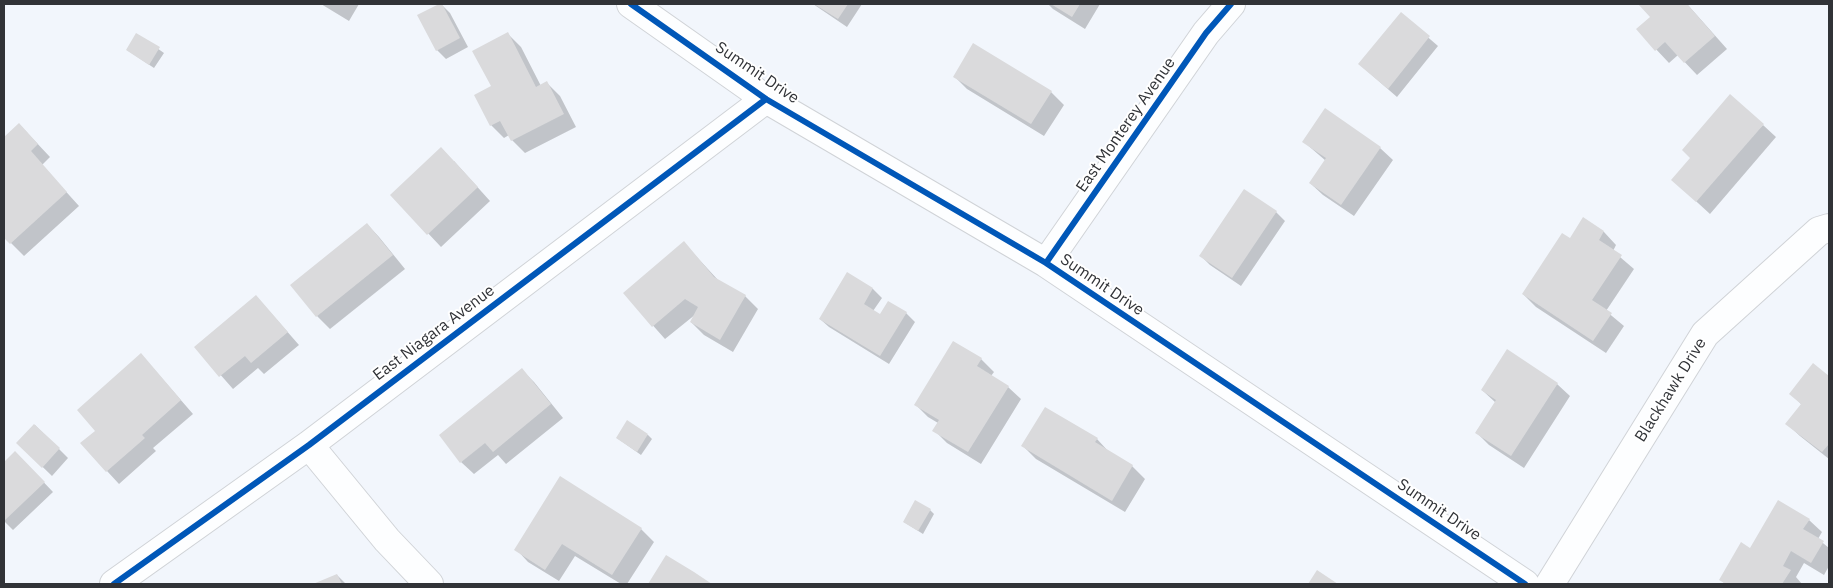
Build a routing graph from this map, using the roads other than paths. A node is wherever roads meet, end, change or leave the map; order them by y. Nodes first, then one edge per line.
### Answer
1 (631, 4) edge
2 (1231, 4) edge
3 (766, 99) junction
4 (1829, 228) edge
5 (1046, 264) junction
6 (309, 445) junction
7 (114, 584) edge
8 (429, 584) edge
9 (1525, 584) edge
10 (1550, 584) edge

1 - 3 street, Summit Drive
2 - 5 street, East Monterey Avenue
3 - 5 street, Summit Drive
3 - 6 street, East Niagara Avenue
4 - 10 street, Blackhawk Drive
5 - 9 street, Summit Drive
6 - 7 street, East Niagara Avenue
6 - 8 street

